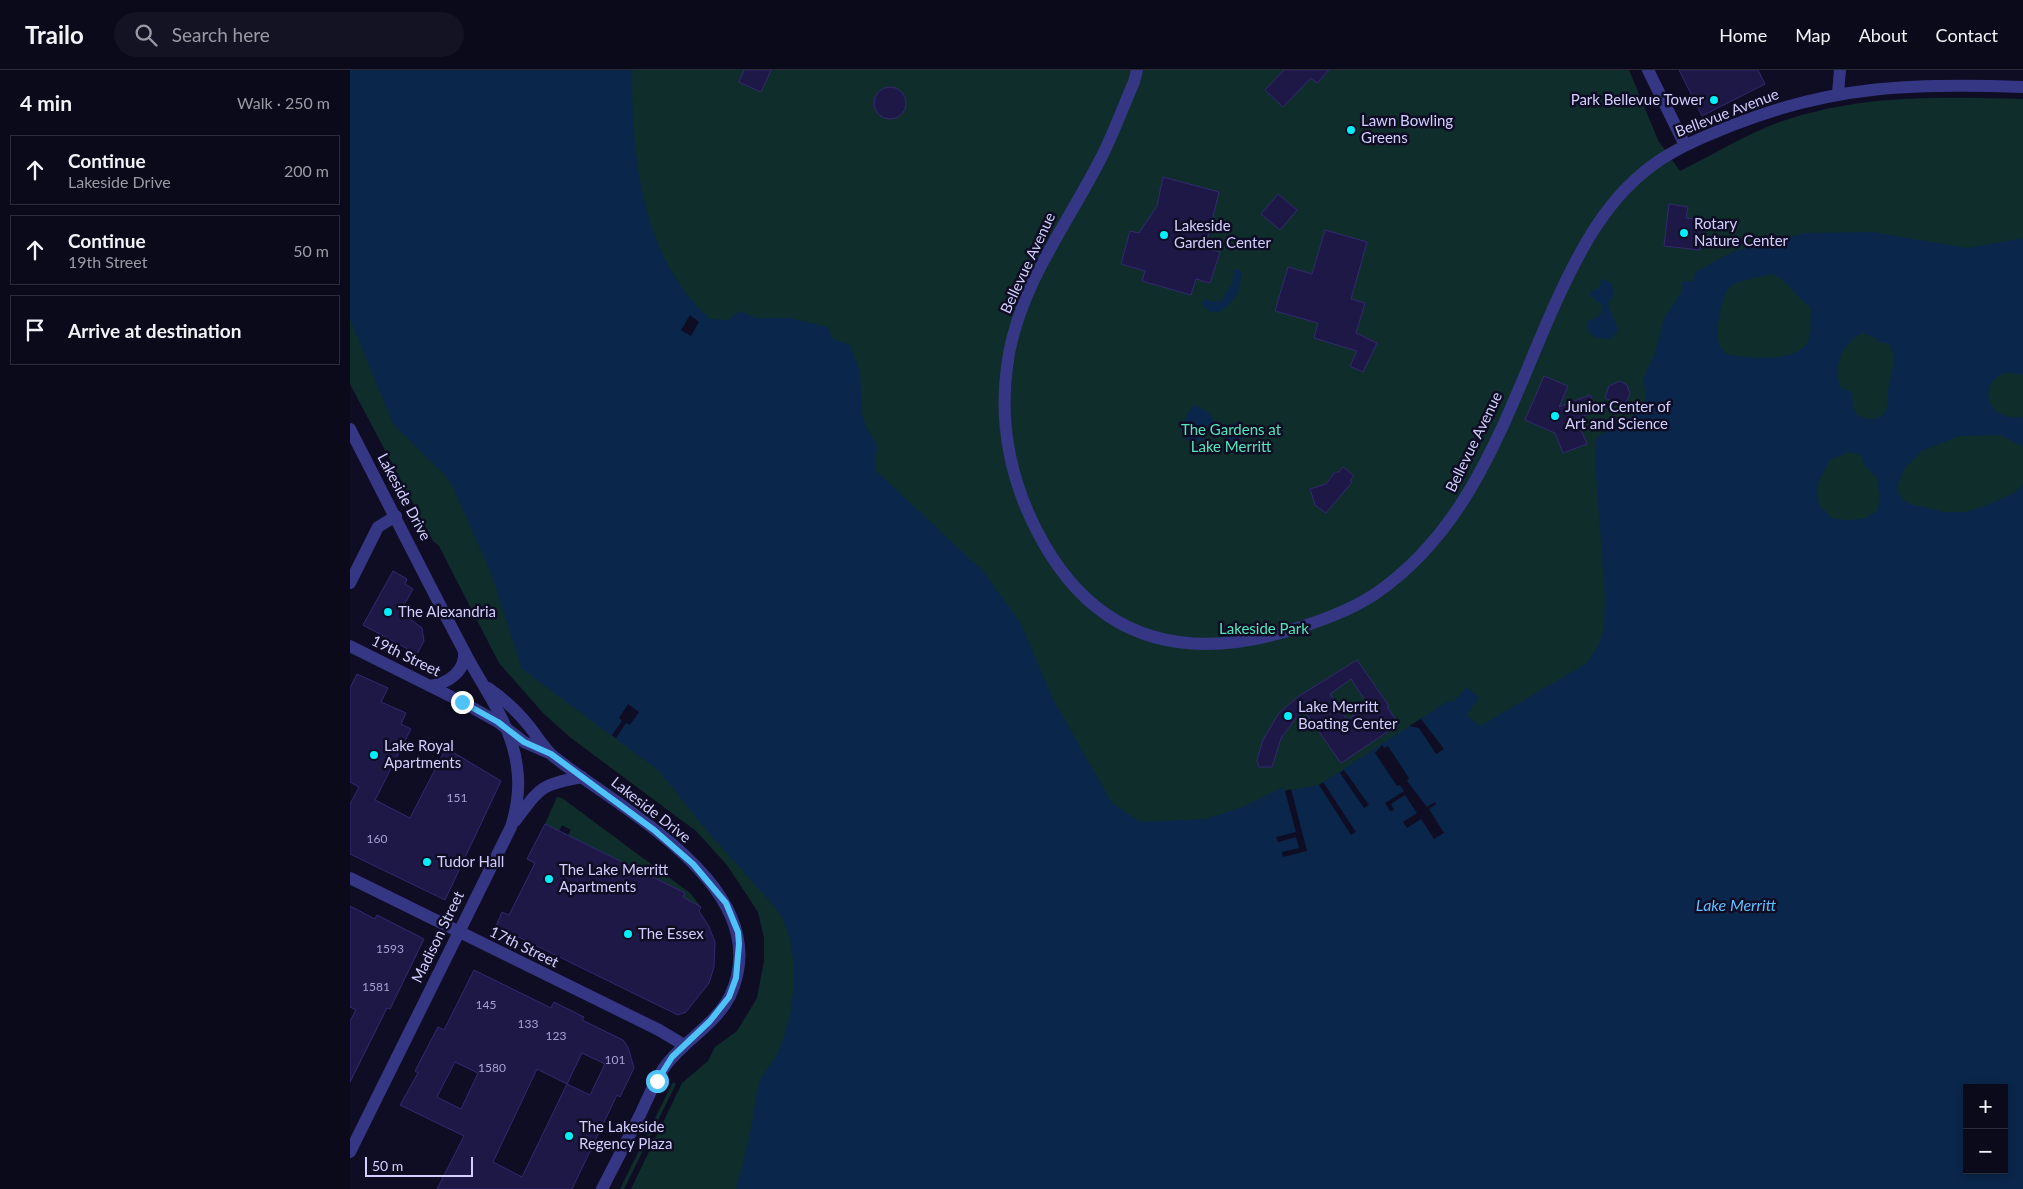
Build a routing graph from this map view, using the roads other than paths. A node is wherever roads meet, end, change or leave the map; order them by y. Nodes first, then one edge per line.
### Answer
1 (1137, 70) edge
2 (1648, 70) edge
3 (1840, 70) edge
4 (2023, 87) edge
5 (1838, 93) junction
6 (1685, 145) junction
7 (350, 429) edge
8 (396, 516) junction
9 (350, 583) edge
10 (350, 646) edge
11 (464, 650) junction
12 (430, 686) junction
13 (486, 686) junction
14 (505, 728) junction
15 (551, 754) junction
16 (582, 777) junction
17 (511, 826) junction
18 (350, 878) edge
19 (458, 933) junction
20 (684, 1045) junction
21 (350, 1152) edge
22 (602, 1189) edge

1 - 6 street, Bellevue Avenue
2 - 6 street
3 - 5 street
4 - 5 street, Bellevue Avenue
5 - 6 street, Bellevue Avenue
7 - 8 street, Lakeside Drive
8 - 9 street
8 - 11 street, Lakeside Drive
10 - 12 street, 19th Street
11 - 12 street
11 - 13 street, Lakeside Drive
12 - 14 street, 19th Street
13 - 14 street, Lakeside Drive
13 - 15 street, Lakeside Drive
14 - 15 street, 19th Street
14 - 17 street, Madison Street
15 - 16 street, Lakeside Drive
16 - 17 street
16 - 20 street, Lakeside Drive
17 - 19 street, Madison Street
18 - 19 street, 17th Street
19 - 20 street, 17th Street
19 - 21 street, Madison Street
20 - 22 street, Lakeside Drive

